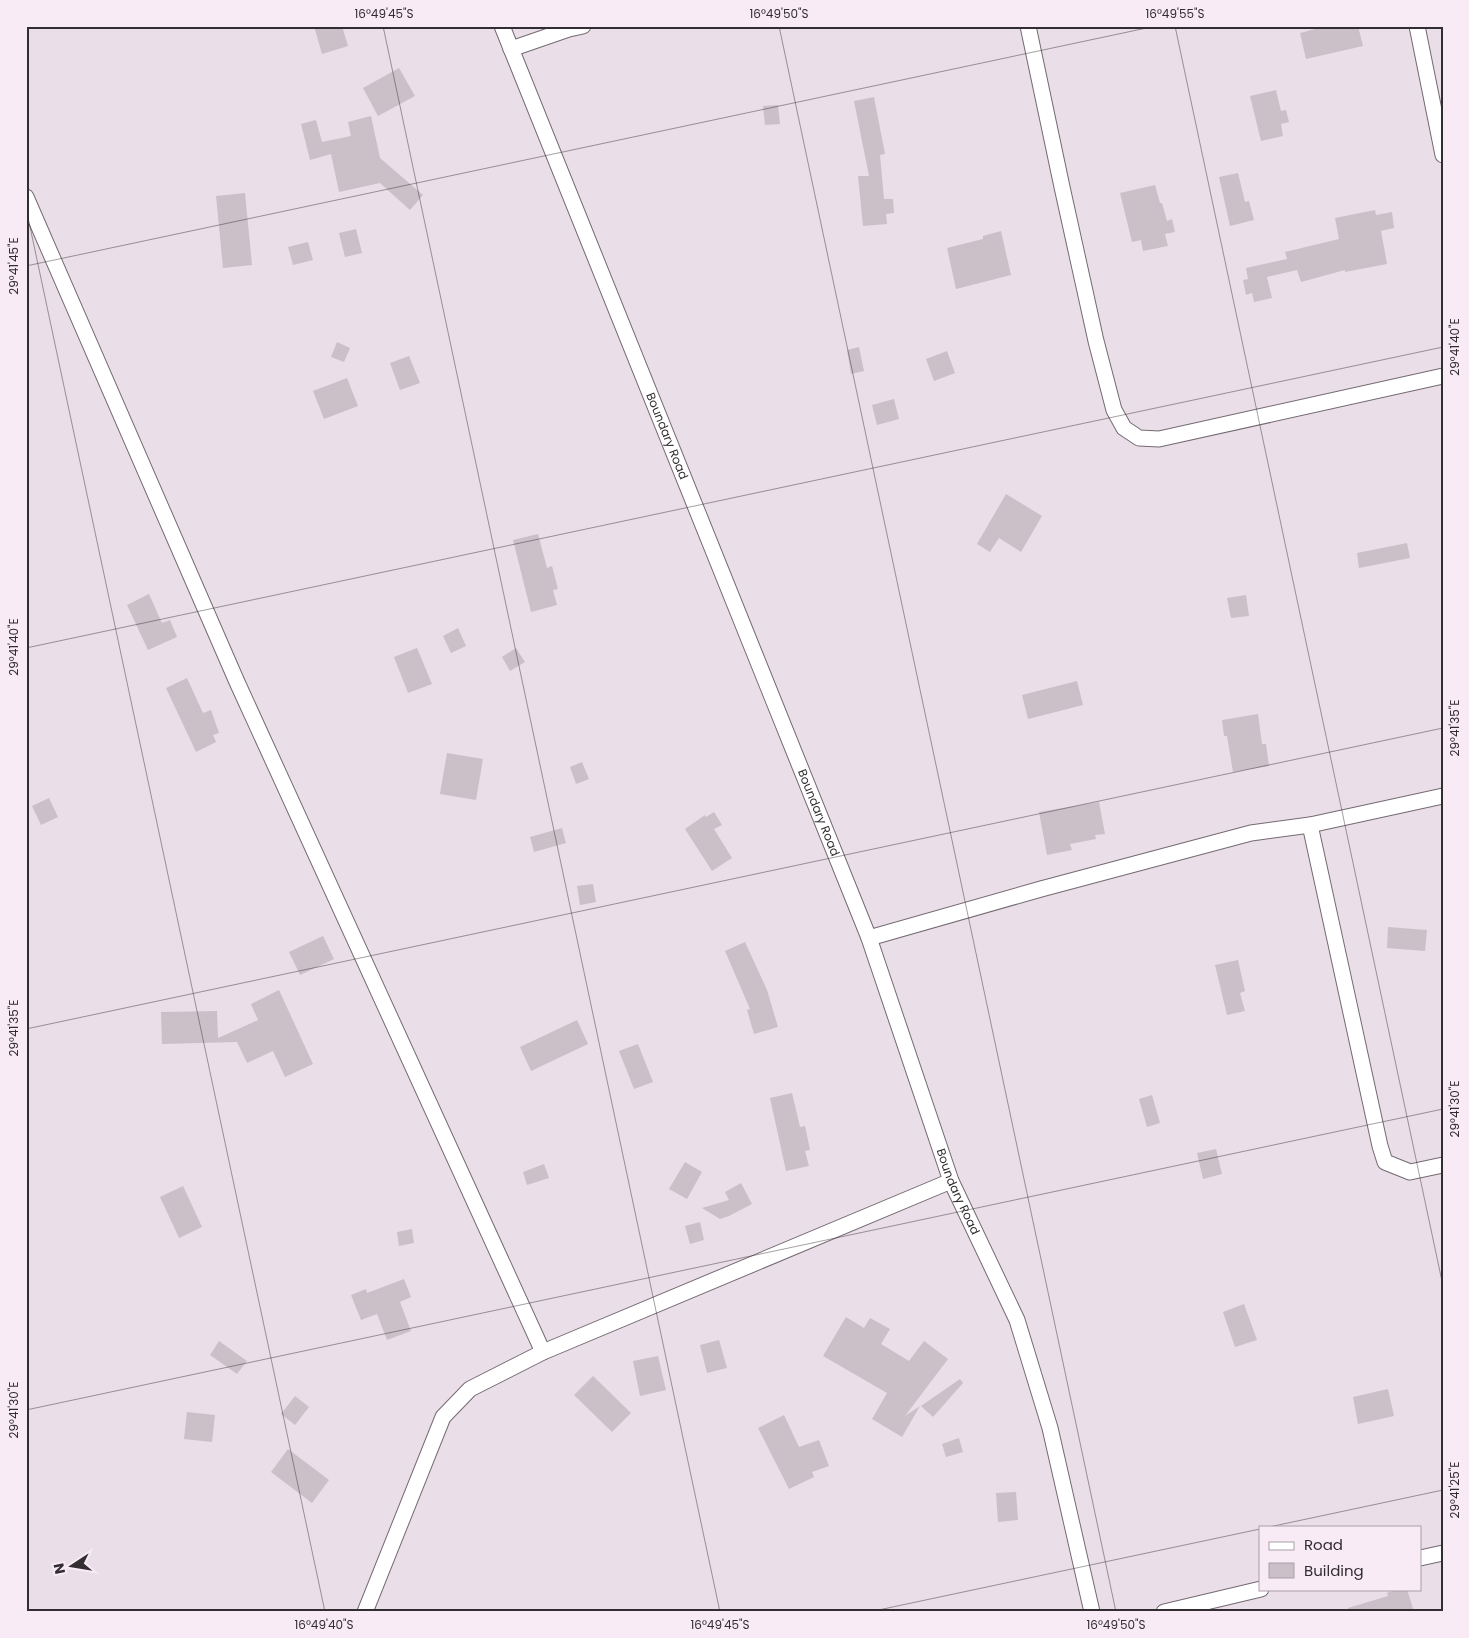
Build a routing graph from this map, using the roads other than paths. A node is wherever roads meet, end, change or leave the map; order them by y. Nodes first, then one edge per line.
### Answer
1 (502, 26) edge
2 (582, 26) edge
3 (1028, 26) edge
4 (1417, 26) edge
5 (511, 48) junction
6 (1443, 155) edge
7 (26, 197) edge
8 (1443, 376) edge
9 (1443, 796) edge
10 (1310, 825) junction
11 (869, 938) junction
12 (1443, 1166) edge
13 (951, 1181) junction
14 (543, 1352) junction
15 (1443, 1553) edge
16 (1422, 1558) edge
17 (1259, 1589) edge
18 (365, 1612) edge
19 (1092, 1612) edge
20 (1164, 1612) edge

1 - 5 street, Boundary Road
2 - 5 street
3 - 8 street
4 - 6 street
5 - 11 street, Boundary Road
7 - 14 street
9 - 10 street
10 - 11 street
10 - 12 street
11 - 13 street, Boundary Road
13 - 14 street
13 - 19 street, Boundary Road
14 - 18 street
15 - 16 street
17 - 20 street

